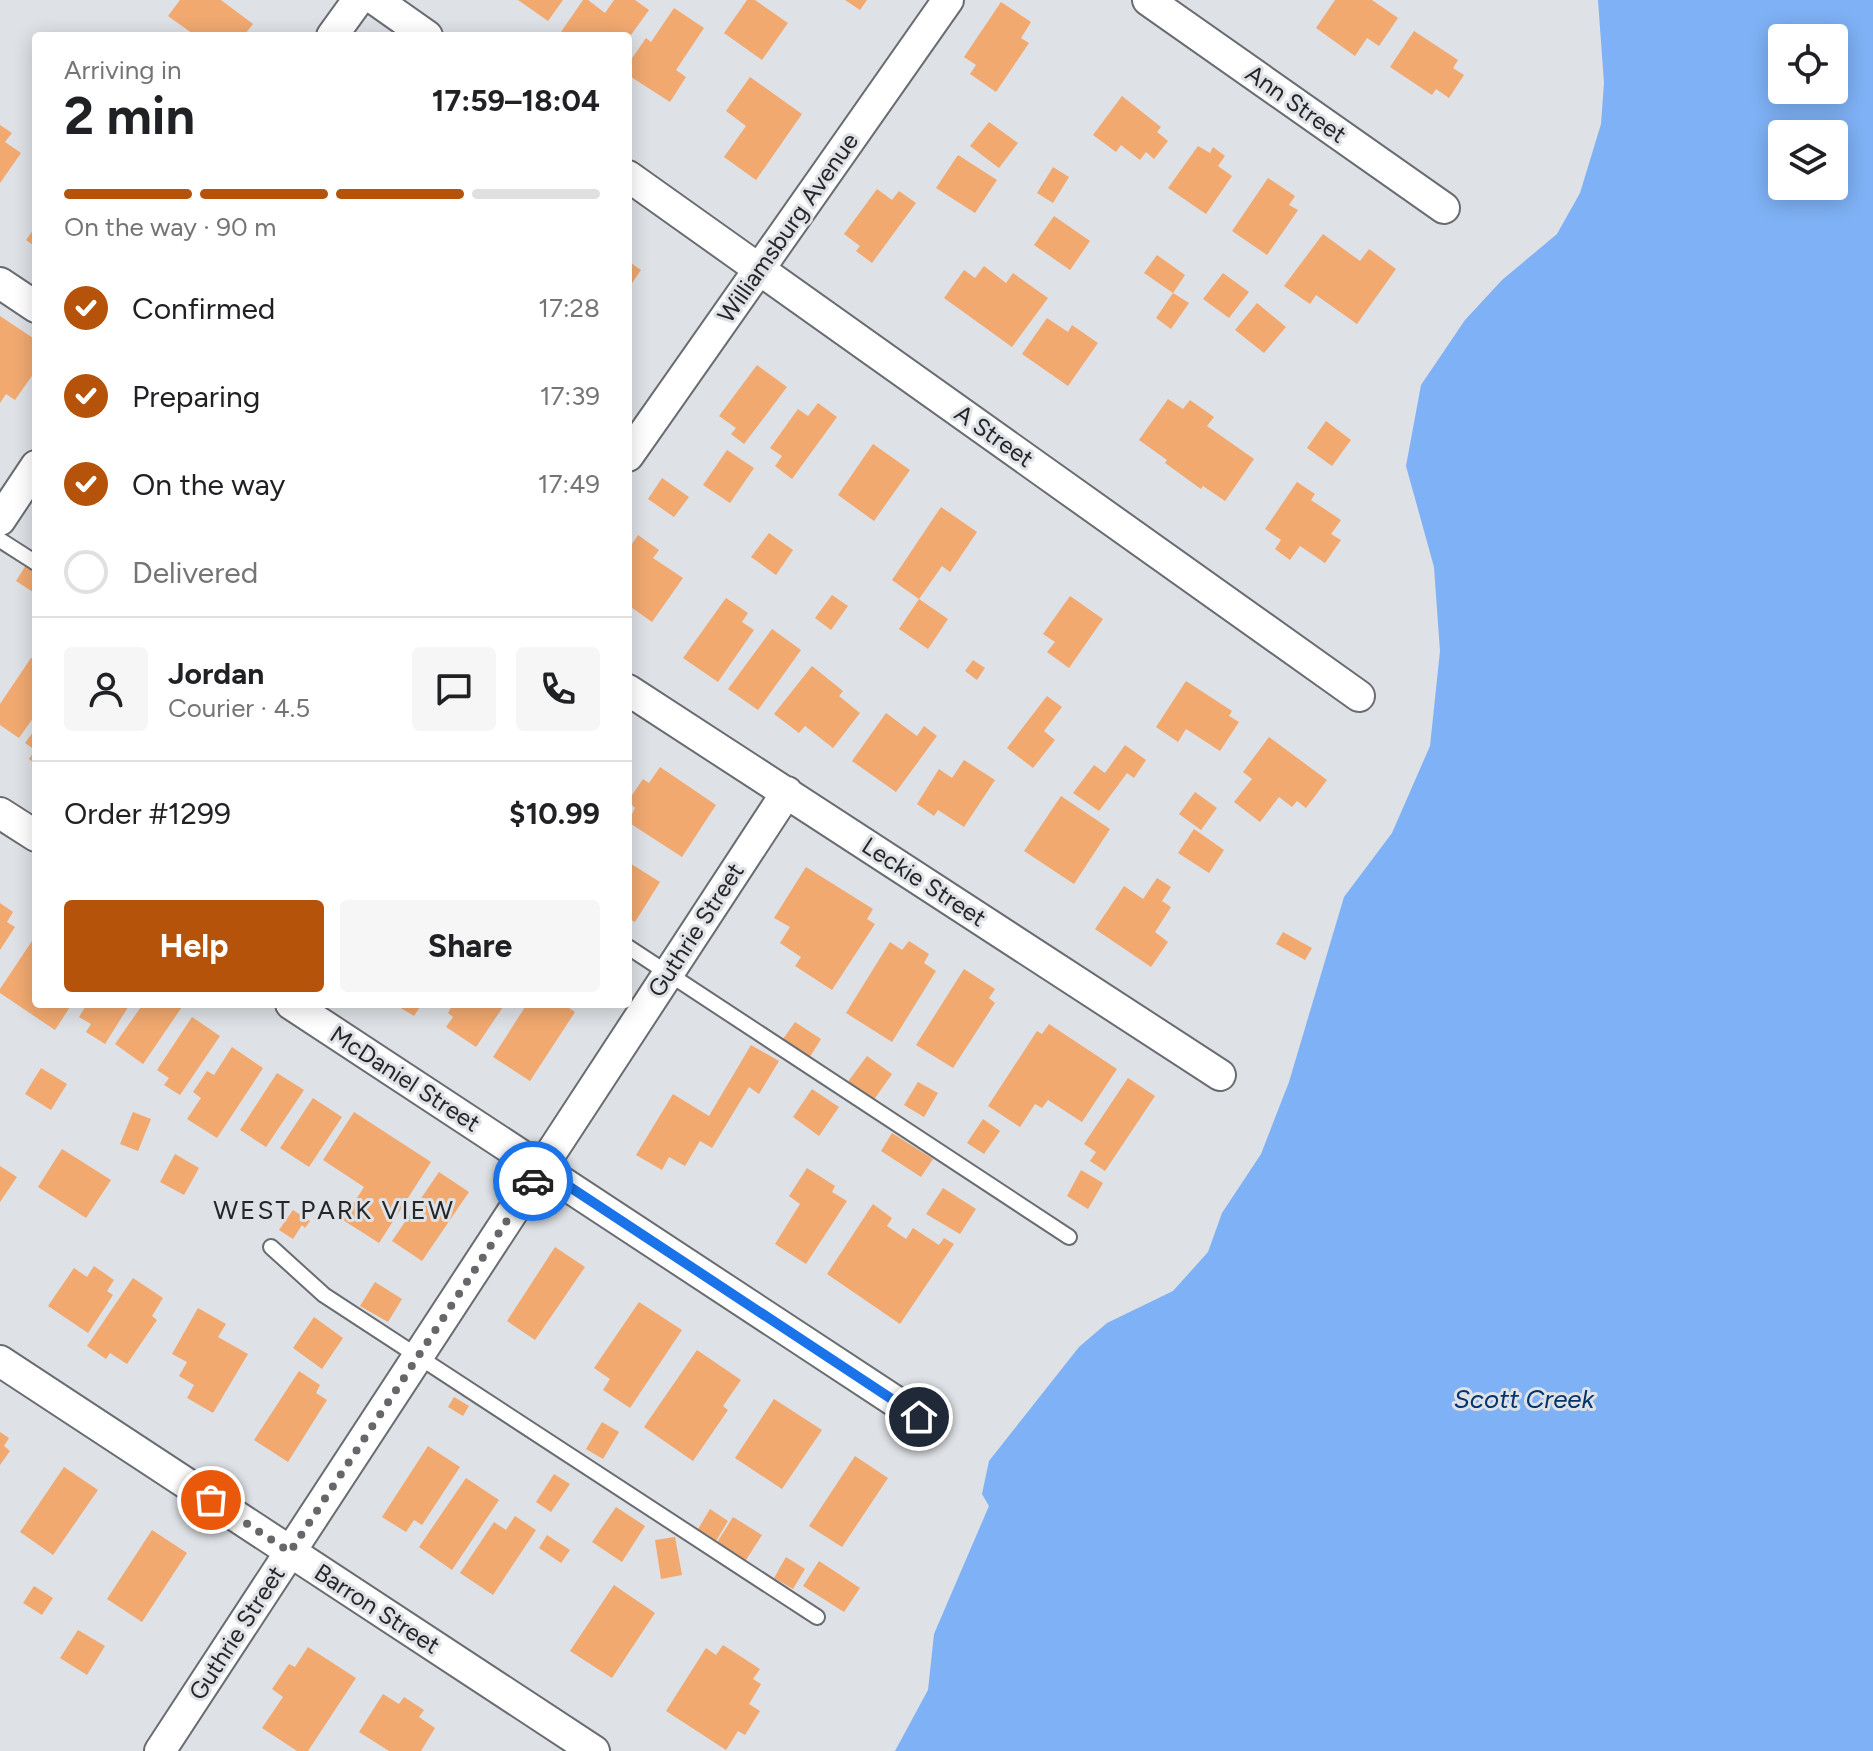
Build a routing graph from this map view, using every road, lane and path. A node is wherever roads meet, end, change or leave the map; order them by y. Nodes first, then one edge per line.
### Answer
1 (358, 0) edge
2 (376, 0) edge
3 (948, 0) edge
4 (1148, 0) edge
5 (335, 32) edge
6 (421, 32) edge
7 (632, 179) edge
8 (1444, 208) dead end
9 (759, 268) junction
10 (0, 283) edge
11 (32, 304) edge
12 (632, 450) edge
13 (32, 472) edge
14 (0, 520) edge
15 (0, 540) edge
16 (32, 560) edge
17 (632, 693) edge
18 (1359, 696) dead end
19 (787, 792) junction
20 (0, 813) edge
21 (32, 833) edge
22 (632, 950) edge
23 (668, 973) junction
24 (297, 1008) edge
25 (1220, 1075) dead end
26 (541, 1168) junction
27 (1069, 1237) dead end
28 (271, 1247) dead end
29 (419, 1355) junction
30 (0, 1361) edge
31 (919, 1417) dead end
32 (290, 1552) junction
33 (817, 1617) dead end
34 (160, 1751) edge
35 (594, 1751) edge

1 - 5 street
2 - 6 street
3 - 9 street, Williamsburg Avenue
4 - 8 street, Ann Street
7 - 9 street, A Street
9 - 12 street, Williamsburg Avenue
9 - 18 street, A Street
10 - 11 street
13 - 14 street
15 - 16 lane
17 - 19 street, Leckie Street
19 - 23 street, Guthrie Street
19 - 25 street, Leckie Street
20 - 21 street
22 - 23 lane
23 - 26 street, Guthrie Street
23 - 27 lane
24 - 26 street, McDaniel Street
26 - 29 street, Guthrie Street
26 - 31 street, McDaniel Street
28 - 29 lane
29 - 32 street, Guthrie Street
29 - 33 lane
30 - 32 street, Barron Street
32 - 34 street, Guthrie Street
32 - 35 street, Barron Street

